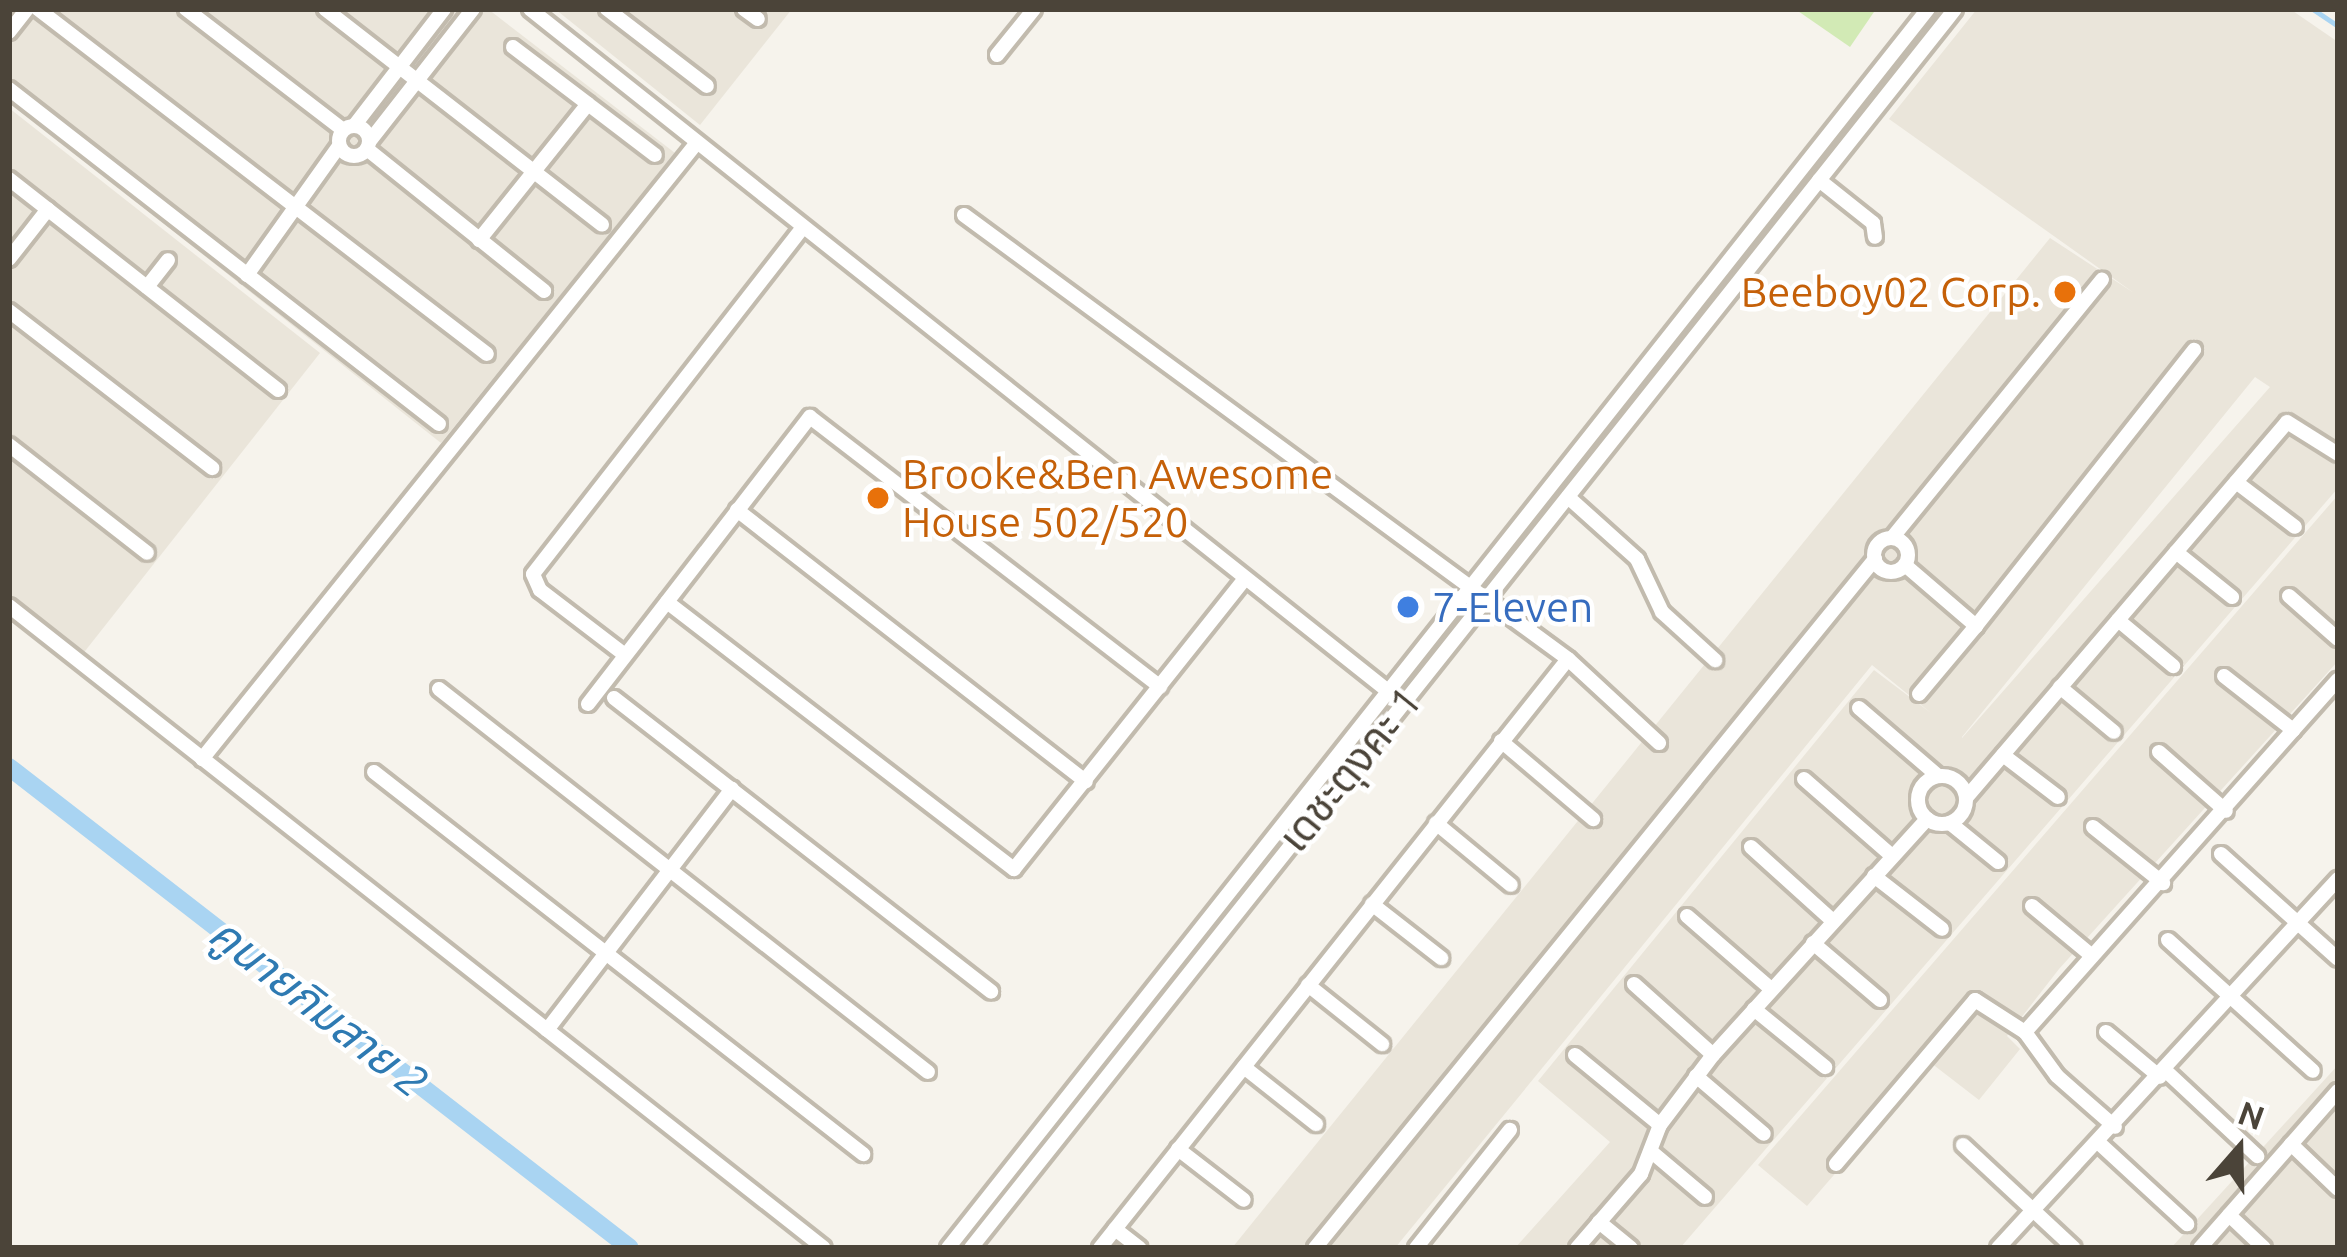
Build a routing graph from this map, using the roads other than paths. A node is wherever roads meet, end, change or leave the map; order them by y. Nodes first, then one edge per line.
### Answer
1 (27, 9) edge
2 (38, 9) edge
3 (186, 9) edge
4 (326, 9) edge
5 (443, 9) edge
6 (472, 9) edge
7 (530, 9) edge
8 (607, 9) edge
9 (744, 9) edge
10 (1034, 9) edge
11 (1928, 9) edge
12 (1955, 9) edge
13 (758, 20) dead end
14 (9, 32) edge
15 (513, 47) dead end
16 (997, 55) dead end
17 (401, 68) junction
18 (419, 82) junction
19 (707, 86) dead end
20 (9, 89) edge
21 (588, 104) junction
22 (349, 128) junction
23 (368, 145) junction
24 (695, 145) junction
25 (339, 146) junction
26 (655, 154) dead end
27 (534, 170) junction
28 (9, 179) edge
29 (1819, 180) junction
30 (296, 207) junction
31 (48, 209) junction
32 (964, 214) dead end
33 (602, 225) dead end
34 (801, 230) junction
35 (1875, 237) dead end
36 (479, 240) junction
37 (9, 259) edge
38 (168, 260) dead end
39 (247, 275) junction
40 (2102, 280) dead end
41 (147, 287) junction
42 (544, 291) dead end
43 (9, 311) edge
44 (2194, 350) dead end
45 (487, 354) dead end
46 (278, 390) dead end
47 (439, 424) dead end
48 (9, 445) edge
49 (2338, 454) edge
50 (212, 468) dead end
51 (2236, 482) junction
52 (1568, 497) junction
53 (737, 510) junction
54 (2295, 527) dead end
55 (1892, 538) junction
56 (2176, 552) junction
57 (147, 553) dead end
58 (1875, 559) junction
59 (1905, 565) junction
60 (1245, 579) junction
61 (1468, 587) junction
62 (2289, 596) dead end
63 (2232, 597) dead end
64 (1486, 600) junction
65 (667, 602) junction
66 (9, 606) edge
67 (2118, 620) junction
68 (1976, 626) junction
69 (2338, 639) edge
70 (625, 655) junction
71 (1568, 658) junction
72 (1715, 661) dead end
73 (2174, 666) dead end
74 (2224, 676) dead end
75 (2338, 680) edge
76 (1160, 687) junction
77 (2060, 687) junction
78 (439, 689) dead end
79 (1386, 690) junction
80 (1919, 694) dead end
81 (614, 698) dead end
82 (1402, 702) junction
83 (588, 704) dead end
84 (1859, 708) dead end
85 (2293, 730) junction
86 (2114, 732) dead end
87 (1501, 741) junction
88 (1659, 743) dead end
89 (2159, 752) dead end
90 (2003, 754) junction
91 (202, 759) junction
92 (374, 772) dead end
93 (1937, 776) junction
94 (1804, 779) dead end
95 (1086, 782) junction
96 (732, 789) junction
97 (1966, 797) junction
98 (2058, 797) dead end
99 (2226, 811) junction
100 (1593, 819) dead end
101 (1927, 819) junction
102 (1436, 823) junction
103 (1950, 823) junction
104 (2093, 826) dead end
105 (1751, 847) dead end
106 (2221, 854) dead end
107 (1892, 856) junction
108 (1998, 862) dead end
109 (670, 870) junction
110 (1874, 876) junction
111 (2338, 879) edge
112 (2163, 883) junction
113 (1511, 885) dead end
114 (1372, 904) junction
115 (2032, 906) dead end
116 (1687, 916) dead end
117 (1834, 921) junction
118 (2297, 924) junction
119 (1942, 929) dead end
120 (2168, 940) dead end
121 (1813, 943) junction
122 (604, 952) junction
123 (2092, 956) junction
124 (1442, 958) dead end
125 (2338, 959) edge
126 (1634, 984) dead end
127 (1308, 986) junction
128 (1772, 989) junction
129 (991, 992) dead end
130 (1880, 1000) dead end
131 (2229, 1000) junction
132 (1754, 1009) junction
133 (547, 1030) junction
134 (2025, 1032) junction
135 (2106, 1032) dead end
136 (1382, 1044) dead end
137 (1575, 1054) dead end
138 (1713, 1055) junction
139 (1244, 1066) junction
140 (1825, 1067) dead end
141 (2313, 1071) dead end
142 (928, 1072) dead end
143 (2163, 1074) junction
144 (1696, 1076) junction
145 (2338, 1091) edge
146 (1316, 1124) dead end
147 (1660, 1125) junction
148 (2115, 1127) junction
149 (1510, 1130) dead end
150 (1764, 1134) dead end
151 (2099, 1143) junction
152 (2290, 1144) junction
153 (1964, 1145) dead end
154 (1178, 1149) junction
155 (1653, 1153) junction
156 (863, 1154) dead end
157 (2258, 1156) dead end
158 (1836, 1164) dead end
159 (2338, 1189) edge
160 (1705, 1197) dead end
161 (1244, 1200) dead end
162 (2034, 1210) junction
163 (2229, 1215) junction
164 (1599, 1222) junction
165 (2187, 1224) dead end
166 (1115, 1229) junction
167 (824, 1248) edge
168 (948, 1248) edge
169 (971, 1248) edge
170 (1100, 1248) edge
171 (1139, 1248) edge
172 (1315, 1248) edge
173 (1416, 1248) edge
174 (1577, 1248) edge
175 (1631, 1248) edge
176 (1998, 1248) edge
177 (2074, 1248) edge
178 (2200, 1248) edge
179 (2264, 1248) edge

1 - 14 street
2 - 30 street
3 - 22 street
4 - 17 street
5 - 17 street
6 - 18 street
7 - 24 street
8 - 19 street
9 - 13 street
10 - 16 street
11 - 61 street, เดชะตุงคะ 1
12 - 29 street, เดชะตุงคะ 1
15 - 21 street
17 - 18 street
17 - 22 street
18 - 23 street
18 - 27 street
20 - 39 street
21 - 26 street
21 - 27 street
22 - 23 street
22 - 25 street
23 - 25 street
23 - 36 street
24 - 34 street
24 - 91 street
25 - 30 street
27 - 33 street
27 - 36 street
28 - 31 street
29 - 35 street
29 - 52 street, เดชะตุงคะ 1
30 - 39 street
30 - 45 street
31 - 37 street
31 - 41 street
32 - 61 street
34 - 60 street
34 - 70 street
36 - 42 street
38 - 41 street
39 - 47 street
40 - 55 street
41 - 46 street
43 - 50 street
44 - 68 street
48 - 57 street
49 - 51 street
51 - 54 street
51 - 56 street
52 - 64 street, เดชะตุงคะ 1
52 - 72 street
53 - 65 street
53 - 76 street
53 - 95 street
55 - 58 street
55 - 59 street
56 - 63 street
56 - 67 street
58 - 59 street
58 - 172 street
59 - 68 street
60 - 76 street
60 - 79 street
61 - 64 street
61 - 79 street, เดชะตุงคะ 1
62 - 69 street
64 - 71 street
64 - 82 street, เดชะตุงคะ 1
65 - 70 street
65 - 95 street
66 - 91 street
67 - 73 street
67 - 77 street
68 - 80 street
70 - 83 street
71 - 87 street
71 - 88 street
74 - 85 street
75 - 85 street
76 - 95 street
77 - 86 street
77 - 90 street
78 - 109 street
79 - 82 street
79 - 168 street, เดชะตุงคะ 1
81 - 96 street
82 - 169 street, เดชะตุงคะ 1
84 - 93 street
85 - 99 street
87 - 100 street
87 - 102 street
89 - 99 street
90 - 97 street
90 - 98 street
91 - 133 street
92 - 122 street
93 - 97 street
93 - 101 street
94 - 107 street
96 - 109 street
96 - 129 street
97 - 103 street
99 - 112 street
101 - 103 street
101 - 107 street
102 - 113 street
102 - 114 street
103 - 108 street
104 - 112 street
105 - 117 street
106 - 118 street
107 - 110 street
109 - 122 street
109 - 142 street
110 - 117 street
110 - 119 street
111 - 118 street
112 - 123 street
114 - 124 street
114 - 127 street
115 - 123 street
116 - 128 street
117 - 121 street
118 - 125 street
118 - 131 street
120 - 131 street
121 - 128 street
121 - 130 street
122 - 133 street
122 - 156 street
123 - 134 street
126 - 138 street
127 - 136 street
127 - 139 street
128 - 132 street
131 - 141 street
131 - 143 street
132 - 138 street
132 - 140 street
133 - 167 street
134 - 148 street
134 - 158 street
135 - 143 street
137 - 147 street
138 - 144 street
139 - 146 street
139 - 154 street
143 - 148 street
143 - 157 street
144 - 147 street
144 - 150 street
145 - 152 street
147 - 155 street
148 - 151 street
149 - 173 street
151 - 162 street
151 - 165 street
152 - 159 street
152 - 163 street
153 - 162 street
154 - 161 street
154 - 166 street
155 - 160 street
155 - 164 street
162 - 176 street
162 - 177 street
163 - 178 street
163 - 179 street
164 - 174 street
164 - 175 street
166 - 170 street
166 - 171 street

